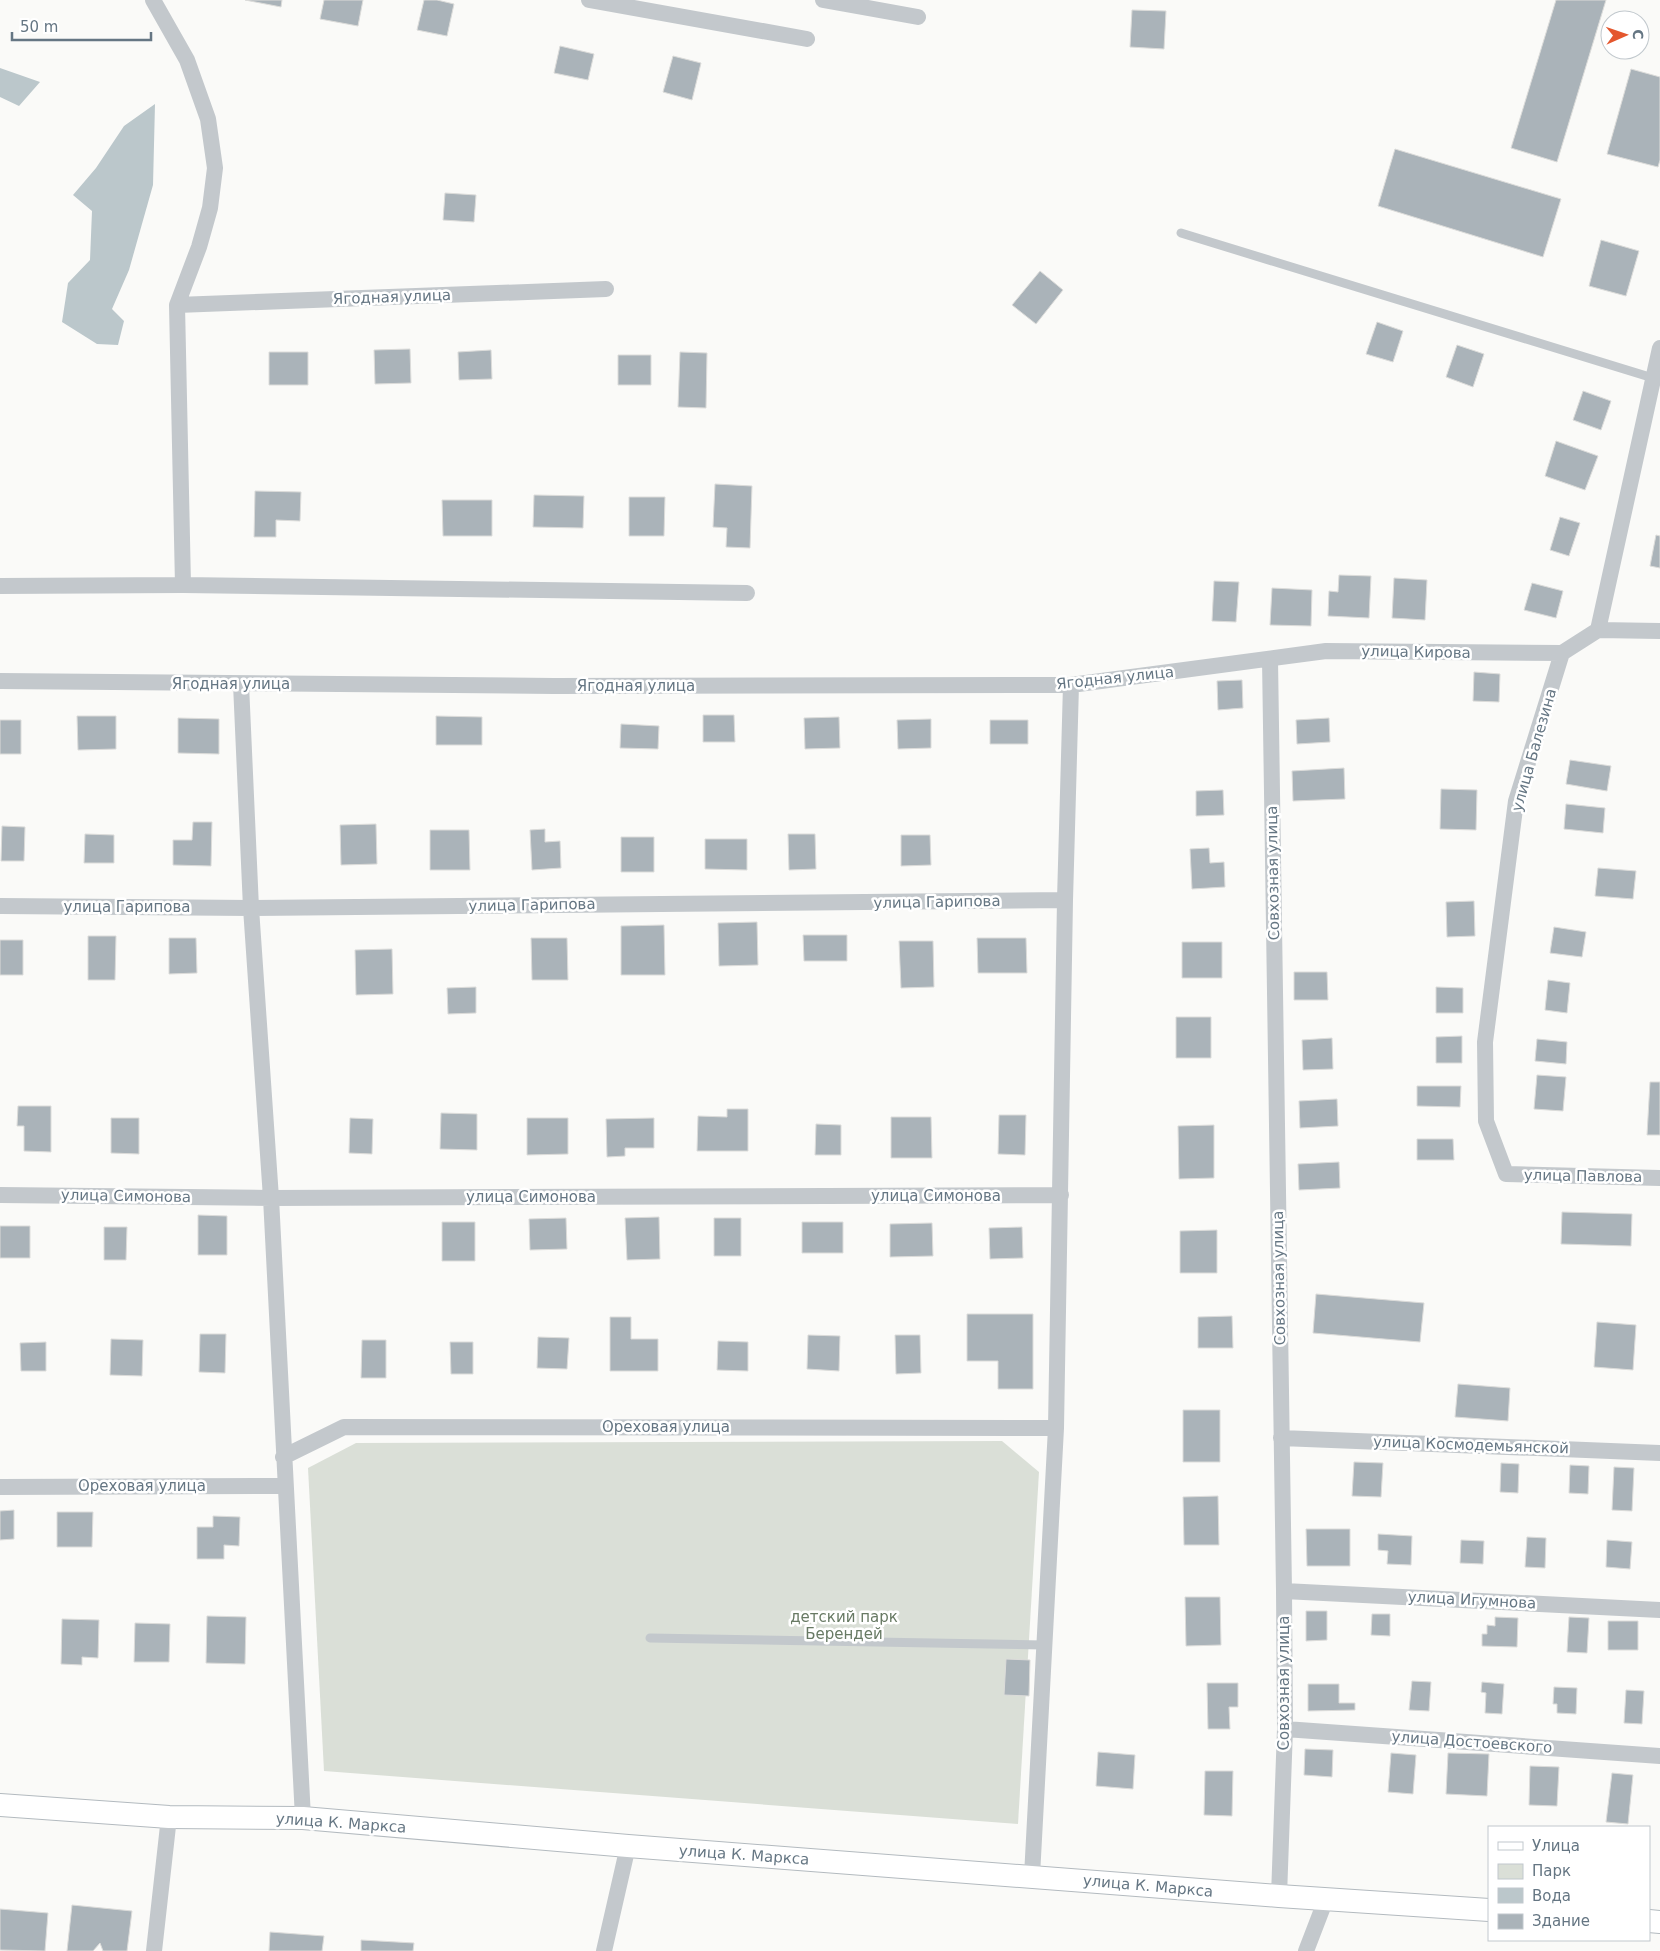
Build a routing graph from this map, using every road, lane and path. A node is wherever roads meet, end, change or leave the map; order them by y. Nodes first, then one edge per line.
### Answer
1 (154, 0) edge
2 (589, 0) edge
3 (823, 0) edge
4 (918, 17) dead end
5 (807, 39) dead end
6 (1181, 233) dead end
7 (606, 290) dead end
8 (177, 305) junction
9 (1660, 348) edge
10 (1653, 378) junction
11 (183, 585) junction
12 (0, 586) edge
13 (747, 593) dead end
14 (1598, 630) junction
15 (1660, 631) edge
16 (1562, 653) junction
17 (1270, 659) junction
18 (0, 682) edge
19 (241, 684) junction
20 (1071, 685) junction
21 (1065, 900) junction
22 (0, 906) edge
23 (251, 908) junction
24 (1506, 1174) joint
25 (1660, 1178) edge
26 (0, 1195) edge
27 (1061, 1195) junction
28 (270, 1198) junction
29 (1056, 1428) junction
30 (1281, 1438) junction
31 (1660, 1453) edge
32 (283, 1457) junction
33 (285, 1486) junction
34 (0, 1487) edge
35 (1284, 1591) junction
36 (1660, 1610) edge
37 (650, 1638) dead end
38 (1044, 1645) junction
39 (1285, 1728) junction
40 (1660, 1756) edge
41 (0, 1805) edge
42 (169, 1817) junction
43 (303, 1818) junction
44 (628, 1846) junction
45 (1032, 1876) junction
46 (1279, 1896) junction
47 (1326, 1899) junction
48 (1488, 1910) edge
49 (154, 1951) edge
50 (604, 1951) edge
51 (1306, 1951) edge

1 - 8 street
2 - 5 street
3 - 4 street
6 - 10 lane
7 - 8 street, Ягодная улица
8 - 11 street
9 - 10 street
10 - 14 street
11 - 12 street
11 - 13 street
14 - 15 street
14 - 16 street
16 - 17 street, улица Кирова
16 - 24 street, улица Балезина
17 - 20 street, Ягодная улица
17 - 30 street, Совхозная улица
18 - 19 street, Ягодная улица
19 - 20 street, Ягодная улица
19 - 23 street
20 - 21 street
21 - 23 street, улица Гарипова
21 - 27 street
22 - 23 street, улица Гарипова
23 - 28 street
24 - 25 street, улица Павлова
26 - 28 street, улица Симонова
27 - 28 street, улица Симонова
27 - 29 street
28 - 32 street
29 - 32 street, Ореховая улица
29 - 38 street
30 - 31 street, улица Космодемьянской
30 - 35 street, Совхозная улица
32 - 33 street
33 - 34 street, Ореховая улица
33 - 43 street
35 - 36 street, улица Игумнова
35 - 39 street, Совхозная улица
37 - 38 lane
38 - 45 street
39 - 40 street, улица Достоевского
39 - 46 street, Совхозная улица
41 - 42 main road, улица К. Маркса
42 - 43 main road, улица К. Маркса
42 - 49 street
43 - 44 main road, улица К. Маркса
44 - 45 main road, улица К. Маркса
44 - 50 street
45 - 46 main road, улица К. Маркса
46 - 47 main road, улица К. Маркса
47 - 48 main road, улица К. Маркса
47 - 51 street

